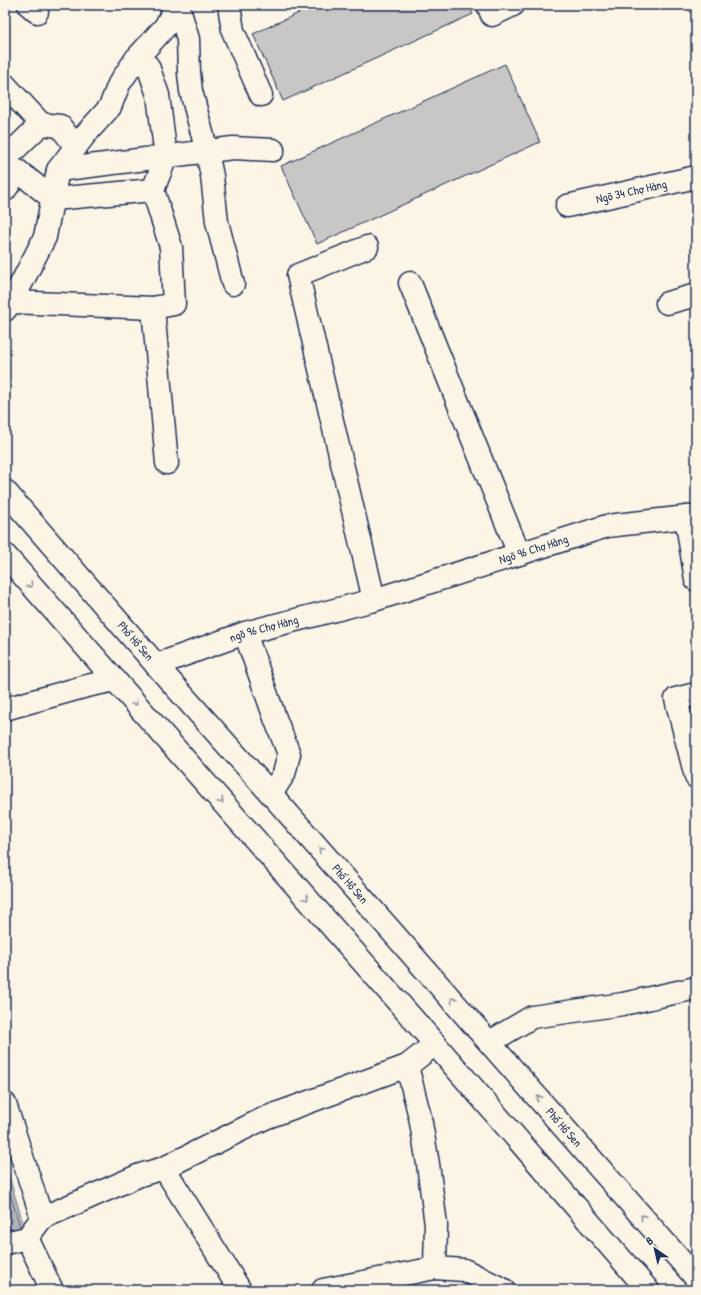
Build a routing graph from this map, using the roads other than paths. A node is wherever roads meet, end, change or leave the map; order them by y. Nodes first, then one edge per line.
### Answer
1 (229, 5) edge
2 (488, 5) edge
3 (513, 5) edge
4 (172, 8) edge
5 (136, 59) junction
6 (5, 86) edge
7 (261, 95) dead end
8 (41, 124) junction
9 (76, 147) junction
10 (273, 150) dead end
11 (5, 152) edge
12 (208, 152) junction
13 (166, 157) junction
14 (58, 170) junction
15 (696, 177) edge
16 (5, 190) edge
17 (153, 190) junction
18 (53, 199) junction
19 (567, 206) dead end
20 (367, 247) dead end
21 (410, 283) dead end
22 (233, 284) dead end
23 (696, 294) edge
24 (667, 303) dead end
25 (8, 306) edge
26 (153, 308) junction
27 (166, 463) dead end
28 (5, 491) edge
29 (691, 516) edge
30 (519, 554) junction
31 (5, 555) edge
32 (696, 580) edge
33 (374, 600) junction
34 (245, 633) junction
35 (156, 665) junction
36 (115, 680) junction
37 (696, 694) edge
38 (5, 709) edge
39 (696, 777) edge
40 (272, 794) junction
41 (696, 988) edge
42 (490, 1042) junction
43 (435, 1044) junction
44 (408, 1066) junction
45 (5, 1104) edge
46 (164, 1168) junction
47 (42, 1218) junction
48 (27, 1238) junction
49 (5, 1244) edge
50 (435, 1268) junction
51 (696, 1278) edge
52 (331, 1289) edge
53 (52, 1290) edge
54 (240, 1290) edge
55 (504, 1290) edge
56 (648, 1290) edge

1 - 7 main road
2 - 3 main road
4 - 5 main road
4 - 12 main road
5 - 9 main road
5 - 13 main road
6 - 8 main road
8 - 9 main road
8 - 11 main road
9 - 14 main road
10 - 12 main road
12 - 13 main road
12 - 22 main road
13 - 14 main road
13 - 17 main road
14 - 18 main road
15 - 19 main road, Ngõ 34 Chợ Hàng
16 - 18 main road
17 - 18 main road
17 - 26 main road
18 - 25 main road
20 - 33 main road
21 - 30 main road
23 - 24 main road
25 - 26 main road
26 - 27 main road
28 - 35 main road, Phố Hồ Sen
29 - 30 main road, Ngõ 96 Chợ Hàng
29 - 32 main road
30 - 33 main road, Ngõ 96 Chợ Hàng
31 -> 36 main road
33 - 34 main road, ngõ 96 Chợ Hàng
34 - 35 main road, ngõ 96 Chợ Hàng
34 - 40 main road
35 - 40 main road, Phố Hồ Sen
36 - 38 main road
36 -> 43 main road
37 - 39 main road
42 -> 40 main road, Phố Hồ Sen
41 - 42 main road
51 -> 42 main road, Phố Hồ Sen
43 - 44 main road
43 - 56 main road
44 - 46 main road
44 - 50 main road
45 - 47 main road
46 - 47 main road
46 - 54 main road
47 - 48 main road
48 - 49 main road
48 - 53 main road
50 - 52 main road
50 - 55 main road

